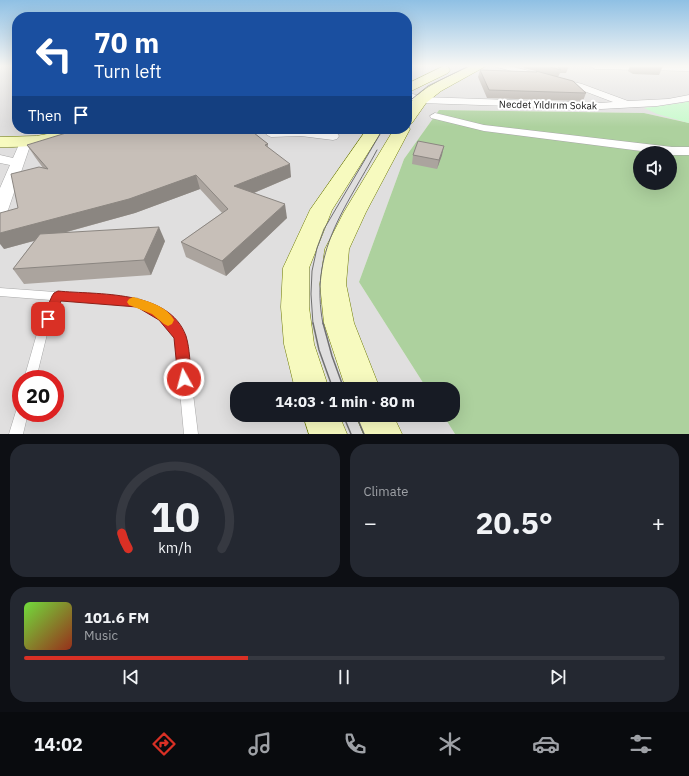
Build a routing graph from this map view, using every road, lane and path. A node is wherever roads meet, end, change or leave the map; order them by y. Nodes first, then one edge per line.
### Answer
1 (439, 86) edge
2 (580, 86) edge
3 (412, 97) edge
4 (689, 98) edge
5 (421, 100) junction
6 (627, 104) junction
7 (412, 113) edge
8 (435, 116) dead end
9 (75, 134) edge
10 (317, 134) edge
11 (372, 134) edge
12 (399, 134) edge
13 (333, 136) dead end
14 (0, 142) edge
15 (25, 143) junction
16 (689, 151) edge
17 (0, 159) edge
18 (17, 163) junction
19 (0, 210) edge
20 (0, 292) edge
21 (58, 296) junction
22 (32, 370) edge
23 (310, 382) edge
24 (360, 382) edge
25 (19, 422) edge
26 (324, 422) edge
27 (377, 422) edge
28 (16, 434) edge
29 (191, 434) edge
30 (328, 434) edge
31 (383, 434) edge

1 - 5 main road
2 - 6 street
3 - 5 street, Necdet Yıldırım Sokak
4 - 6 street, Necdet Yıldırım Sokak
5 - 6 street, Necdet Yıldırım Sokak
5 - 7 main road
8 - 16 street
9 - 15 main road
10 - 13 street
11 - 23 main road
12 - 24 main road
14 - 15 main road
15 - 18 street
17 - 18 street
18 - 19 street
20 - 21 lane
21 - 22 lane
21 - 29 lane
25 - 28 lane
26 - 30 main road
27 - 31 main road

